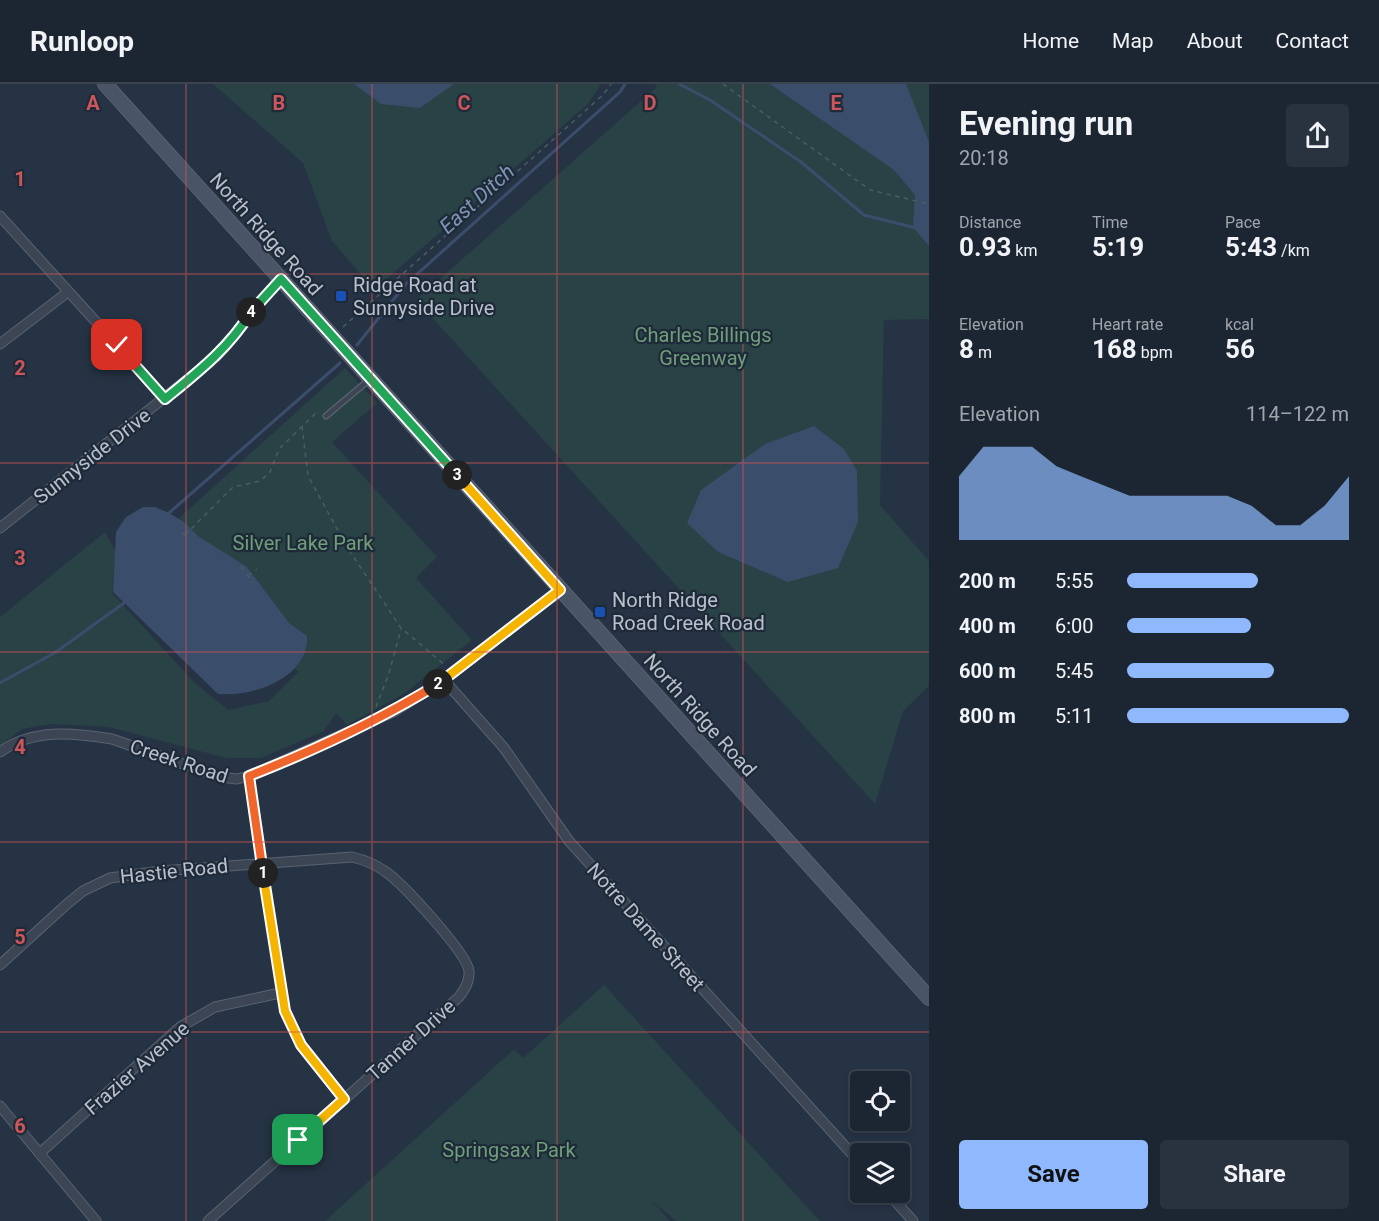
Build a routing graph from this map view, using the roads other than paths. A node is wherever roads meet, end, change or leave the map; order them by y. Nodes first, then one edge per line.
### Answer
1 (105, 84) edge
2 (0, 216) edge
3 (281, 279) junction
4 (68, 292) junction
5 (0, 344) edge
6 (370, 379) junction
7 (165, 399) junction
8 (326, 416) dead end
9 (0, 528) edge
10 (560, 590) junction
11 (444, 680) junction
12 (0, 752) edge
13 (249, 776) junction
14 (261, 862) junction
15 (0, 965) edge
16 (470, 972) joint
17 (280, 993) junction
18 (929, 998) edge
19 (344, 1099) junction
20 (0, 1106) edge
21 (850, 1152) edge
22 (40, 1153) junction
23 (897, 1203) edge
24 (96, 1221) edge
25 (208, 1221) edge
26 (913, 1221) edge

1 - 3 street, North Ridge Road
2 - 4 street
3 - 6 street, North Ridge Road
3 - 7 street, Sunnyside Drive
4 - 5 street
4 - 7 street
6 - 8 lane
6 - 10 street, North Ridge Road
7 - 9 street, Sunnyside Drive
10 - 11 street, Creek Road
10 - 18 street, North Ridge Road
11 - 13 street, Creek Road
11 - 21 street, Notre Dame Street
12 - 13 street, Creek Road
13 - 14 street
14 - 15 street, Hastie Road
14 - 16 street, Hastie Road
14 - 17 street
16 - 19 street, Tanner Drive
17 - 19 street
17 - 22 street, Frazier Avenue
19 - 25 street, Tanner Drive
20 - 22 street
22 - 24 street
23 - 26 street

